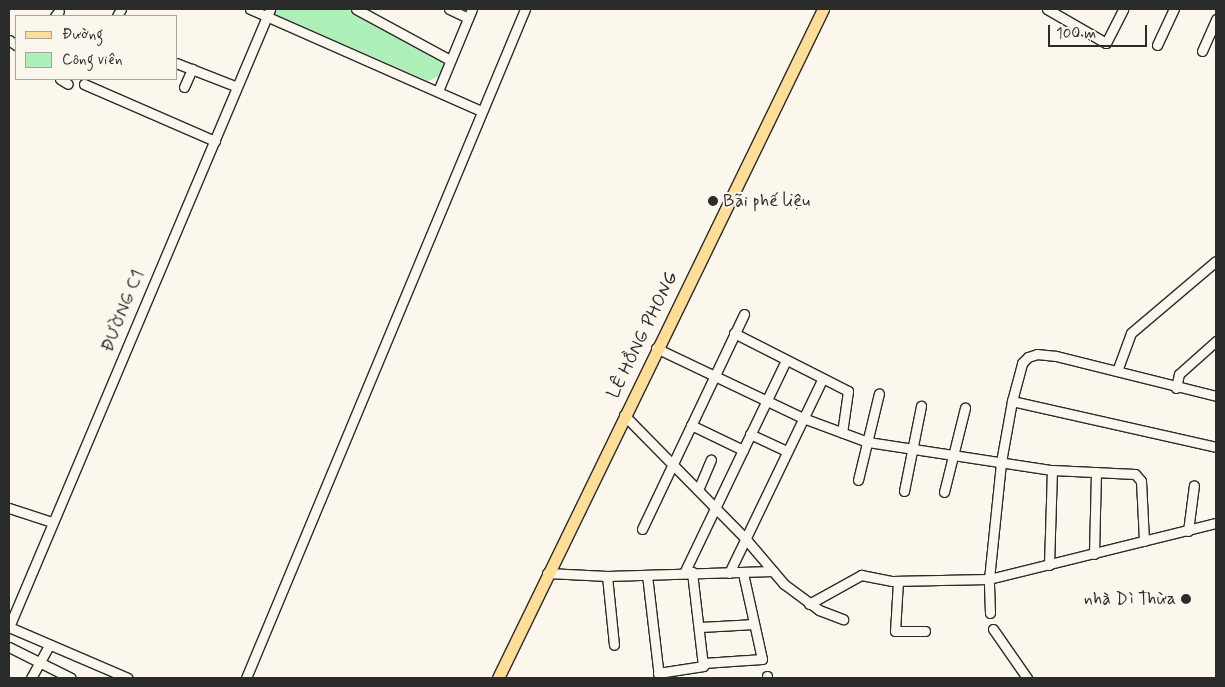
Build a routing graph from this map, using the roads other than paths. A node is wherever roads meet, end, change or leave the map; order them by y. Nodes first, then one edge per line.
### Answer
1 (250, 9) edge
2 (356, 9) edge
3 (450, 9) edge
4 (472, 9) edge
5 (526, 9) edge
6 (822, 9) edge
7 (1047, 9) edge
8 (1124, 9) edge
9 (1174, 9) edge
10 (269, 13) edge
11 (468, 18) junction
12 (1216, 20) edge
13 (1157, 45) dead end
14 (1202, 51) dead end
15 (450, 60) junction
16 (178, 63) edge
17 (192, 69) junction
18 (84, 84) dead end
19 (236, 86) junction
20 (184, 87) dead end
21 (438, 91) junction
22 (481, 111) junction
23 (214, 141) junction
24 (1216, 261) edge
25 (744, 314) dead end
26 (734, 333) junction
27 (1216, 341) edge
28 (656, 348) junction
29 (786, 360) junction
30 (1117, 371) junction
31 (715, 376) junction
32 (823, 378) junction
33 (1176, 388) junction
34 (879, 393) dead end
35 (1216, 396) edge
36 (765, 400) junction
37 (1012, 401) junction
38 (921, 406) dead end
39 (965, 408) dead end
40 (624, 415) junction
41 (803, 418) junction
42 (691, 424) junction
43 (842, 433) junction
44 (750, 434) junction
45 (868, 442) junction
46 (1216, 447) edge
47 (914, 449) junction
48 (743, 450) junction
49 (786, 451) junction
50 (951, 457) junction
51 (712, 460) dead end
52 (1001, 462) junction
53 (673, 463) junction
54 (1052, 470) junction
55 (1096, 472) junction
56 (858, 480) dead end
57 (1194, 485) dead end
58 (698, 490) junction
59 (904, 491) dead end
60 (944, 492) dead end
61 (9, 508) edge
62 (716, 508) junction
63 (52, 522) junction
64 (1216, 523) edge
65 (642, 529) dead end
66 (1188, 531) junction
67 (744, 537) junction
68 (1144, 541) junction
69 (1094, 554) junction
70 (1049, 564) junction
71 (688, 571) junction
72 (772, 572) junction
73 (547, 573) junction
74 (743, 573) junction
75 (728, 574) junction
76 (647, 575) junction
77 (607, 576) junction
78 (988, 579) junction
79 (898, 581) junction
80 (809, 604) junction
81 (990, 613) dead end
82 (843, 619) dead end
83 (753, 624) junction
84 (9, 627) edge
85 (700, 627) junction
86 (993, 629) dead end
87 (925, 631) dead end
88 (614, 644) dead end
89 (9, 647) edge
90 (48, 647) junction
91 (40, 661) junction
92 (704, 663) junction
93 (659, 676) edge
94 (65, 677) edge
95 (31, 678) edge
96 (128, 678) edge
97 (246, 678) edge
98 (498, 678) edge
99 (1027, 678) edge

1 - 10 street
2 - 15 street
3 - 11 street
4 - 11 street
5 - 22 street
6 - 28 main road, LÊ HỒNG PHONG
7 - 8 street
9 - 13 street
10 - 19 street, ĐƯỜNG C1
10 - 21 street
11 - 15 street
12 - 14 street
15 - 21 street
16 - 17 street
17 - 19 street
17 - 20 street
18 - 23 street
19 - 23 street, ĐƯỜNG C1
21 - 22 street
22 - 97 street
23 - 63 street, ĐƯỜNG C1
24 - 30 street
25 - 26 street
26 - 29 street
26 - 31 street
27 - 33 street
28 - 31 street
28 - 40 main road, LÊ HỒNG PHONG
29 - 32 street
29 - 36 street
30 - 33 street
30 - 37 street
31 - 36 street
31 - 42 street
32 - 41 street
32 - 43 street
33 - 35 street
34 - 45 street
36 - 41 street
36 - 44 street
37 - 46 street
37 - 52 street
38 - 47 street
39 - 50 street
40 - 53 street
40 - 73 main road, LÊ HỒNG PHONG
41 - 43 street
41 - 49 street
42 - 48 street
42 - 53 street
43 - 45 street
44 - 48 street
44 - 49 street
45 - 47 street
45 - 56 street
47 - 50 street
47 - 59 street
48 - 62 street
49 - 67 street
50 - 52 street
50 - 60 street
51 - 58 street
52 - 54 street
52 - 78 street
53 - 58 street
53 - 65 street
54 - 55 street
54 - 70 street
55 - 68 street
55 - 69 street
57 - 66 street
58 - 62 street
61 - 63 street
62 - 67 street
62 - 71 street
63 - 84 street, ĐƯỜNG C1
64 - 66 street
66 - 68 street
67 - 72 street
67 - 75 street
68 - 69 street
69 - 70 street
70 - 78 street
71 - 75 street
71 - 76 street
71 - 85 street
72 - 74 street
72 - 80 street
73 - 77 street
73 - 98 main road, LÊ HỒNG PHONG
74 - 75 street
74 - 83 street
76 - 77 street
76 - 93 street
77 - 88 street
78 - 79 street
78 - 81 street
79 - 80 street
79 - 87 street
80 - 82 street
83 - 85 street
83 - 92 street
84 - 90 street
85 - 92 street
86 - 99 street
89 - 91 street
90 - 91 street
90 - 96 street
91 - 94 street
91 - 95 street
92 - 93 street

